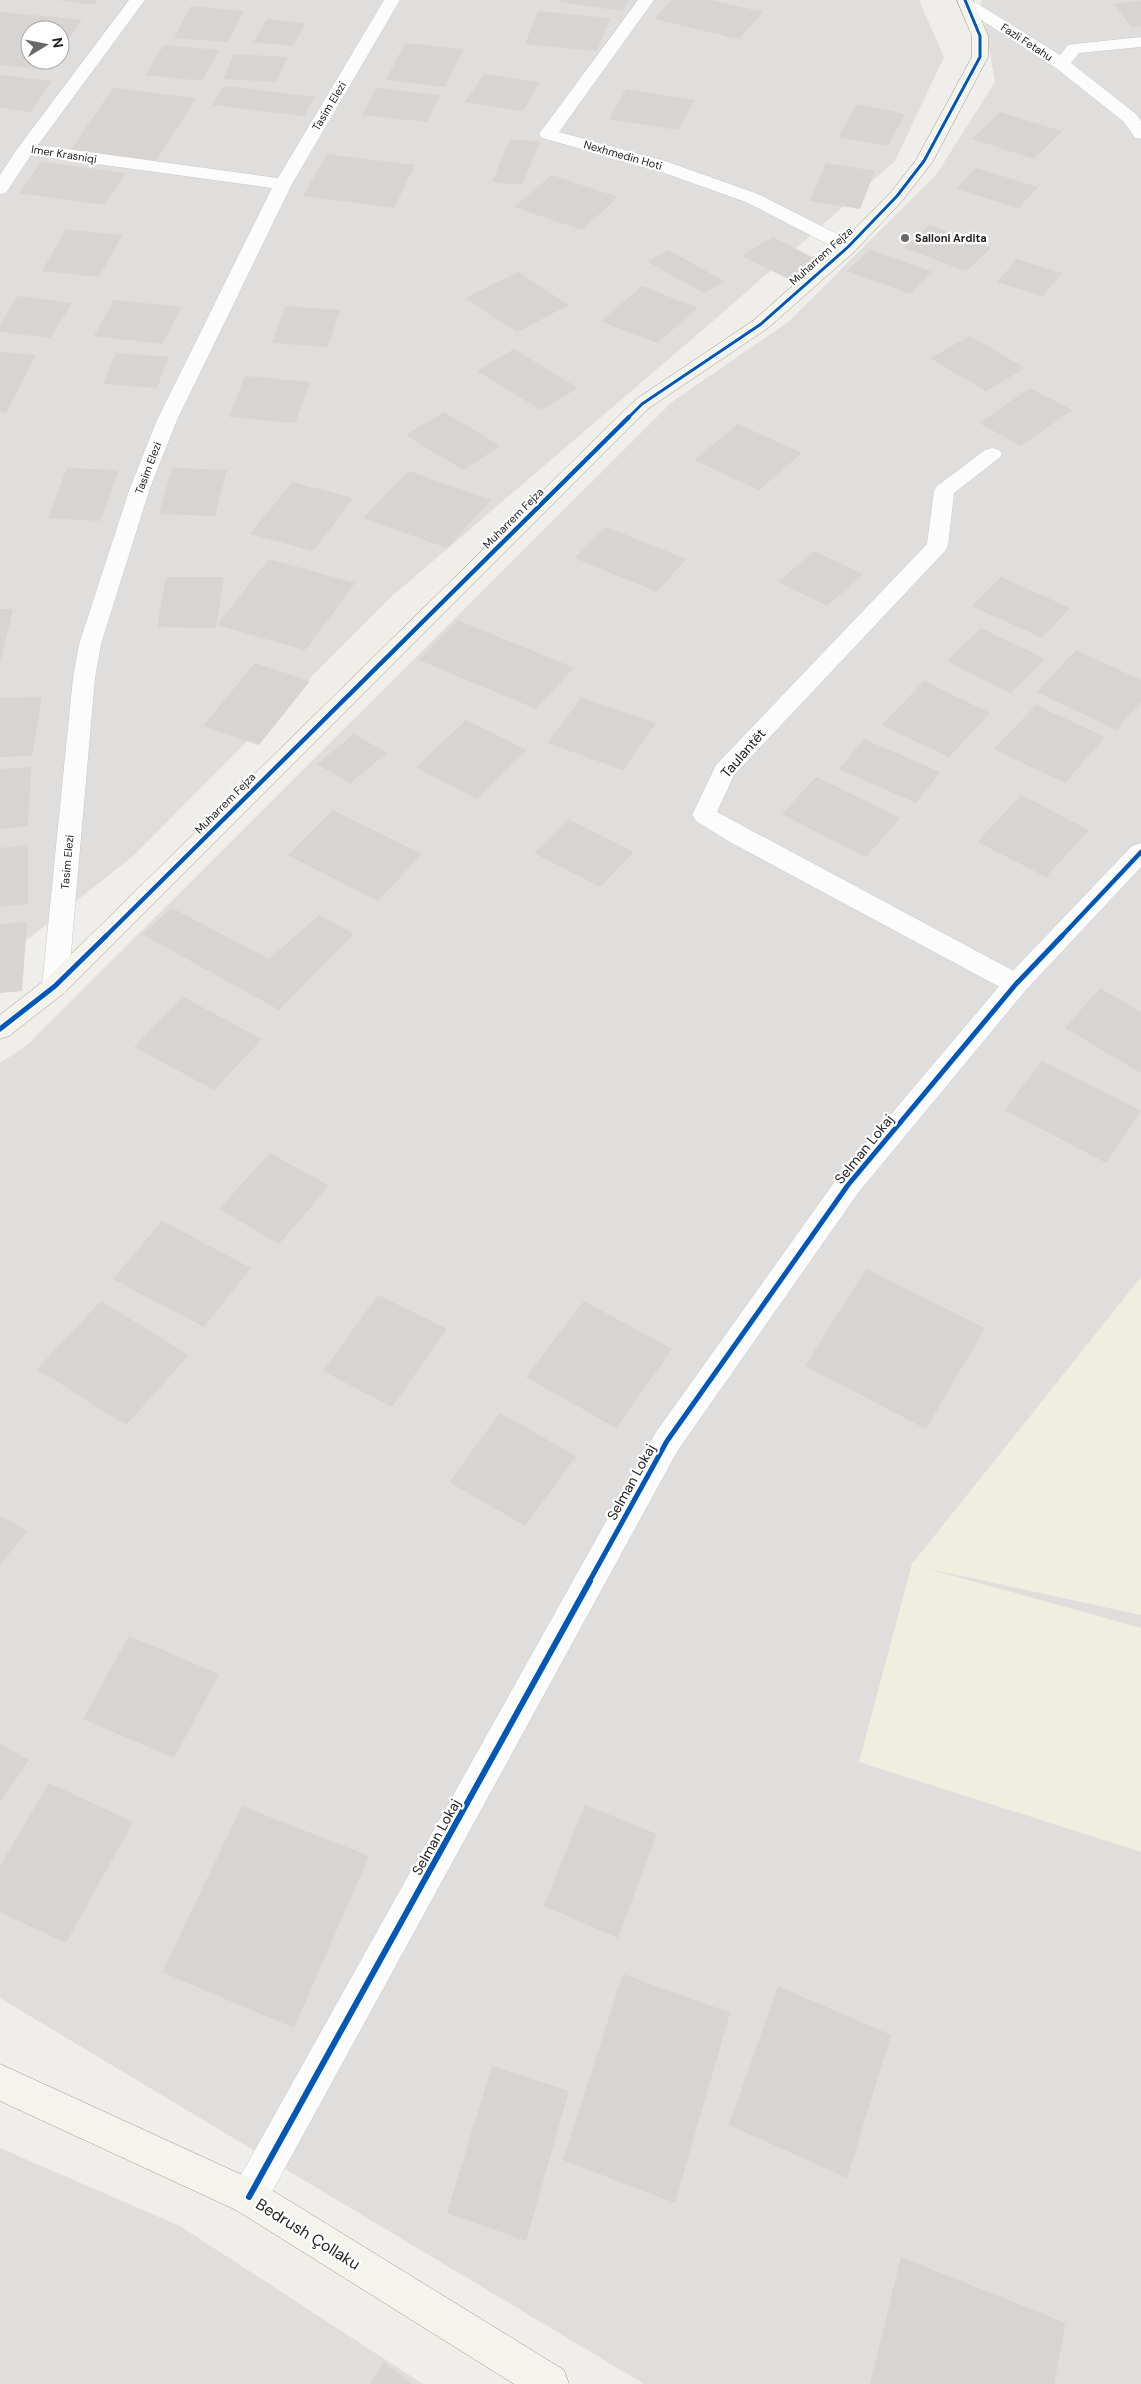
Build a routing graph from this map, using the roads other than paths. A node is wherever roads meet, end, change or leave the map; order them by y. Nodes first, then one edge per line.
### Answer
1 (137, 0) edge
2 (392, 0) edge
3 (646, 0) edge
4 (967, 2) edge
5 (1141, 42) edge
6 (1062, 64) junction
7 (1141, 134) edge
8 (26, 149) junction
9 (283, 184) junction
10 (0, 189) edge
11 (848, 247) junction
12 (992, 454) dead end
13 (1141, 852) edge
14 (1016, 984) junction
15 (55, 986) junction
16 (0, 1029) edge
17 (0, 2082) edge
18 (249, 2197) junction
19 (550, 2384) edge

1 - 8 street, Imer Krasniqi
2 - 9 street, Tasim Elezi
3 - 11 street, Nexhmedin Hoti
4 - 6 street, Fazli Fetahu
4 - 11 street, Muharrem Fejza
5 - 6 street, Fazli Fetahu
6 - 7 street
8 - 9 street, Imer Krasniqi
8 - 10 street
9 - 15 street, Tasim Elezi
11 - 15 street, Muharrem Fejza
12 - 14 street, Taulantët
13 - 14 street, Selman Lokaj
14 - 18 street, Selman Lokaj
15 - 16 street, Muharrem Fejza
17 - 18 street, Bedrush Çollaku
18 - 19 street, Bedrush Çollaku

